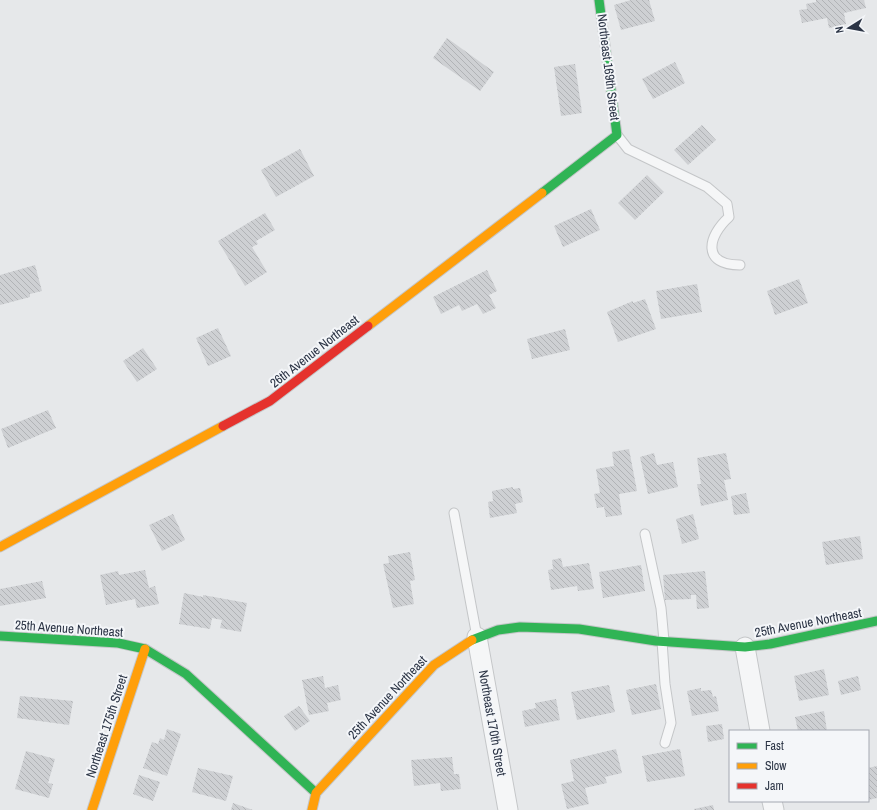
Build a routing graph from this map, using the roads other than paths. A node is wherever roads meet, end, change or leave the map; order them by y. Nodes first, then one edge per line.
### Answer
1 (599, 0) edge
2 (617, 135) junction
3 (740, 265) dead end
4 (454, 513) dead end
5 (645, 534) dead end
6 (0, 547) edge
7 (877, 621) edge
8 (0, 636) edge
9 (477, 637) junction
10 (663, 641) junction
11 (744, 647) junction
12 (145, 649) junction
13 (760, 730) edge
14 (665, 743) dead end
15 (316, 792) junction
16 (92, 810) edge
17 (312, 810) edge
18 (508, 810) edge

1 - 2 street, Northeast 169th Street
2 - 3 lane
2 - 6 street, 26th Avenue Northeast
4 - 9 lane
5 - 10 lane
7 - 11 street, 25th Avenue Northeast
8 - 12 street, 25th Avenue Northeast
9 - 10 street, 25th Avenue Northeast
9 - 15 street, 25th Avenue Northeast
9 - 18 street, Northeast 170th Street
10 - 11 street, 25th Avenue Northeast
10 - 14 lane
11 - 13 street
12 - 15 street, 25th Avenue Northeast
12 - 16 street, Northeast 175th Street
15 - 17 street

